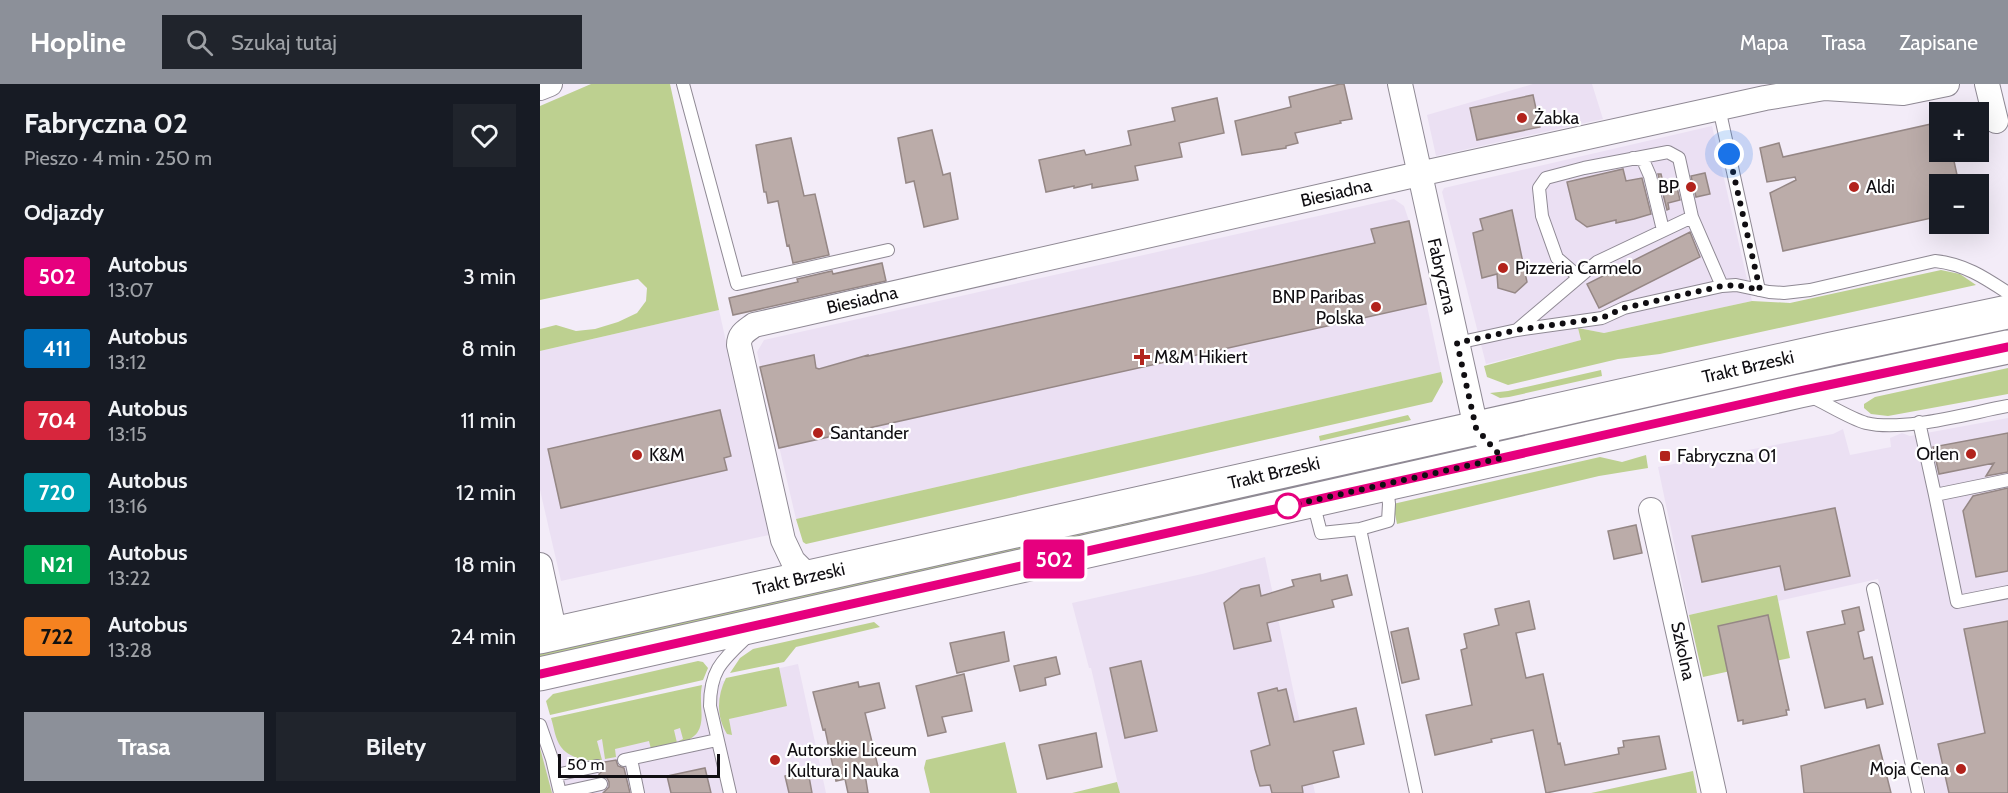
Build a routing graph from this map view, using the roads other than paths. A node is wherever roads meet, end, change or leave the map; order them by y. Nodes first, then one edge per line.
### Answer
1 (550, 84) edge
2 (683, 84) edge
3 (1400, 84) edge
4 (1947, 84) edge
5 (1987, 84) edge
6 (540, 88) edge
7 (1719, 108) junction
8 (1996, 122) dead end
9 (1632, 158) junction
10 (1419, 174) junction
11 (1692, 216) junction
12 (1663, 230) junction
13 (888, 250) dead end
14 (1579, 277) junction
15 (1722, 286) junction
16 (1760, 290) junction
17 (2008, 293) edge
18 (2008, 312) edge
19 (1517, 330) junction
20 (1457, 343) junction
21 (2008, 347) edge
22 (1800, 391) junction
23 (2008, 406) edge
24 (1919, 422) junction
25 (1476, 428) junction
26 (1502, 458) junction
27 (2008, 480) edge
28 (1387, 484) junction
29 (1935, 495) junction
30 (1313, 501) junction
31 (1652, 510) dead end
32 (1360, 529) junction
33 (540, 565) edge
34 (809, 577) junction
35 (1873, 589) dead end
36 (2008, 592) edge
37 (546, 622) edge
38 (760, 625) junction
39 (540, 674) edge
40 (540, 725) edge
41 (717, 740) junction
42 (597, 766) dead end
43 (556, 775) junction
44 (601, 784) dead end
45 (633, 785) edge
46 (560, 793) edge
47 (730, 793) edge
48 (1416, 793) edge
49 (1714, 793) edge
50 (1918, 793) edge

1 - 6 street
2 - 13 lane
3 - 10 street, Fabryczna
4 - 7 street, Biesiadna
5 - 8 street
7 - 10 street, Biesiadna
7 - 16 lane
9 - 11 lane
9 - 12 lane
9 - 14 lane
10 - 20 street, Fabryczna
10 - 34 street, Biesiadna
11 - 12 lane
11 - 15 lane
12 - 14 lane
14 - 19 lane
15 - 16 lane
15 - 19 lane
16 - 17 lane
18 - 25 main road, Trakt Brzeski
19 - 20 lane
20 - 25 street, Fabryczna
21 - 22 main road, Trakt Brzeski
22 - 24 lane
22 - 26 main road, Trakt Brzeski
23 - 24 lane
24 - 29 lane
25 - 26 street, Fabryczna
25 - 34 main road, Trakt Brzeski
26 - 28 main road, Trakt Brzeski
27 - 29 lane
28 - 30 main road, Trakt Brzeski
28 - 32 lane
29 - 36 lane
30 - 32 lane
30 - 38 main road, Trakt Brzeski
31 - 49 street, Szkolna
32 - 48 lane
33 - 37 street
34 - 37 main road, Trakt Brzeski
35 - 50 lane
38 - 39 main road, Trakt Brzeski
38 - 41 lane
40 - 43 lane
41 - 45 lane
41 - 47 lane
42 - 43 lane
43 - 46 lane
44 - 46 lane

